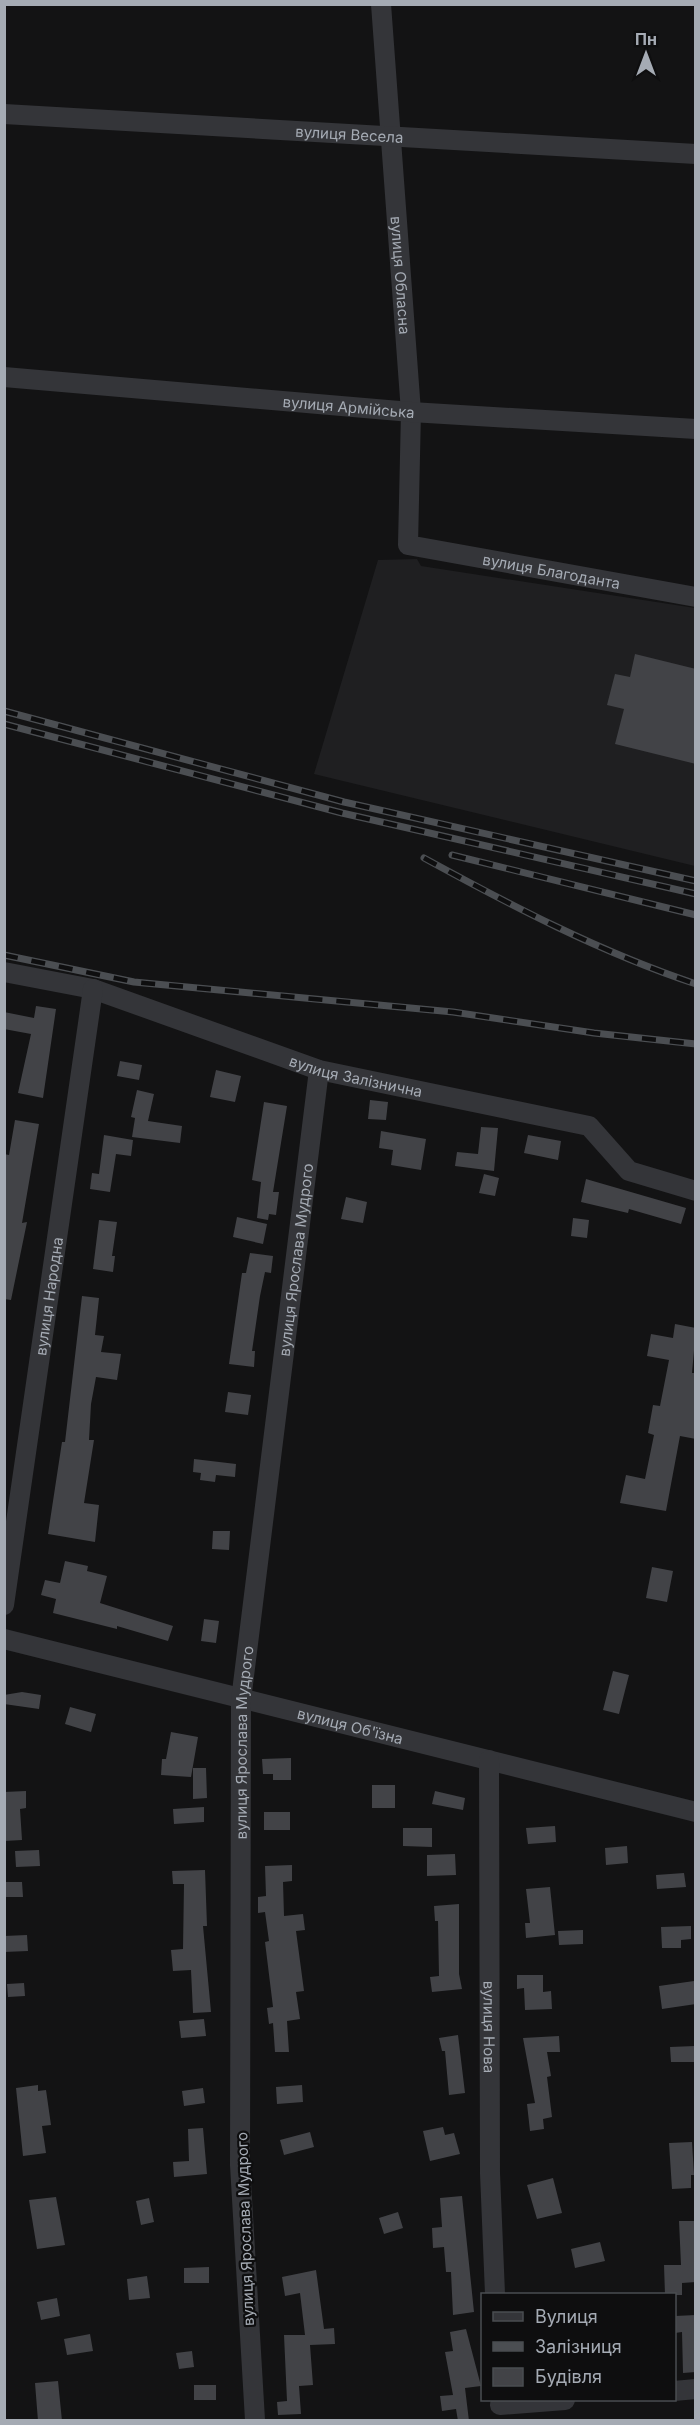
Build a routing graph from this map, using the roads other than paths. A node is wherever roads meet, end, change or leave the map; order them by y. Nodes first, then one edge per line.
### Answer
1 (381, 4) edge
2 (4, 114) edge
3 (391, 138) junction
4 (696, 154) edge
5 (4, 377) edge
6 (411, 412) junction
7 (696, 429) edge
8 (408, 545) joint
9 (696, 597) edge
10 (4, 972) edge
11 (93, 989) junction
12 (320, 1070) junction
13 (696, 1191) edge
14 (4, 1605) edge
15 (4, 1639) edge
16 (241, 1700) junction
17 (489, 1760) junction
18 (696, 1812) edge
19 (495, 2293) edge
20 (696, 2389) edge
21 (676, 2391) edge
22 (557, 2401) edge
23 (500, 2408) edge
24 (255, 2421) edge

1 - 3 street, вулиця Обласна
2 - 3 street, вулиця Весела
3 - 4 street, вулиця Весела
3 - 6 street, вулиця Обласна
5 - 6 street, вулиця Армійська
6 - 7 street, вулиця Армійська
6 - 8 street, вулиця Обласна
8 - 9 street, вулиця Благоданта
10 - 11 street, вулиця Залізнична
11 - 12 street, вулиця Залізнична
11 - 14 street, вулиця Народна
12 - 13 street, вулиця Залізнична
12 - 16 street, вулиця Ярослава Мудрого
15 - 16 street, вулиця Об'їзна
16 - 17 street, вулиця Об'їзна
16 - 24 street, вулиця Ярослава Мудрого
17 - 18 street, вулиця Об'їзна
17 - 19 street, вулиця Нова
20 - 21 street
22 - 23 street

